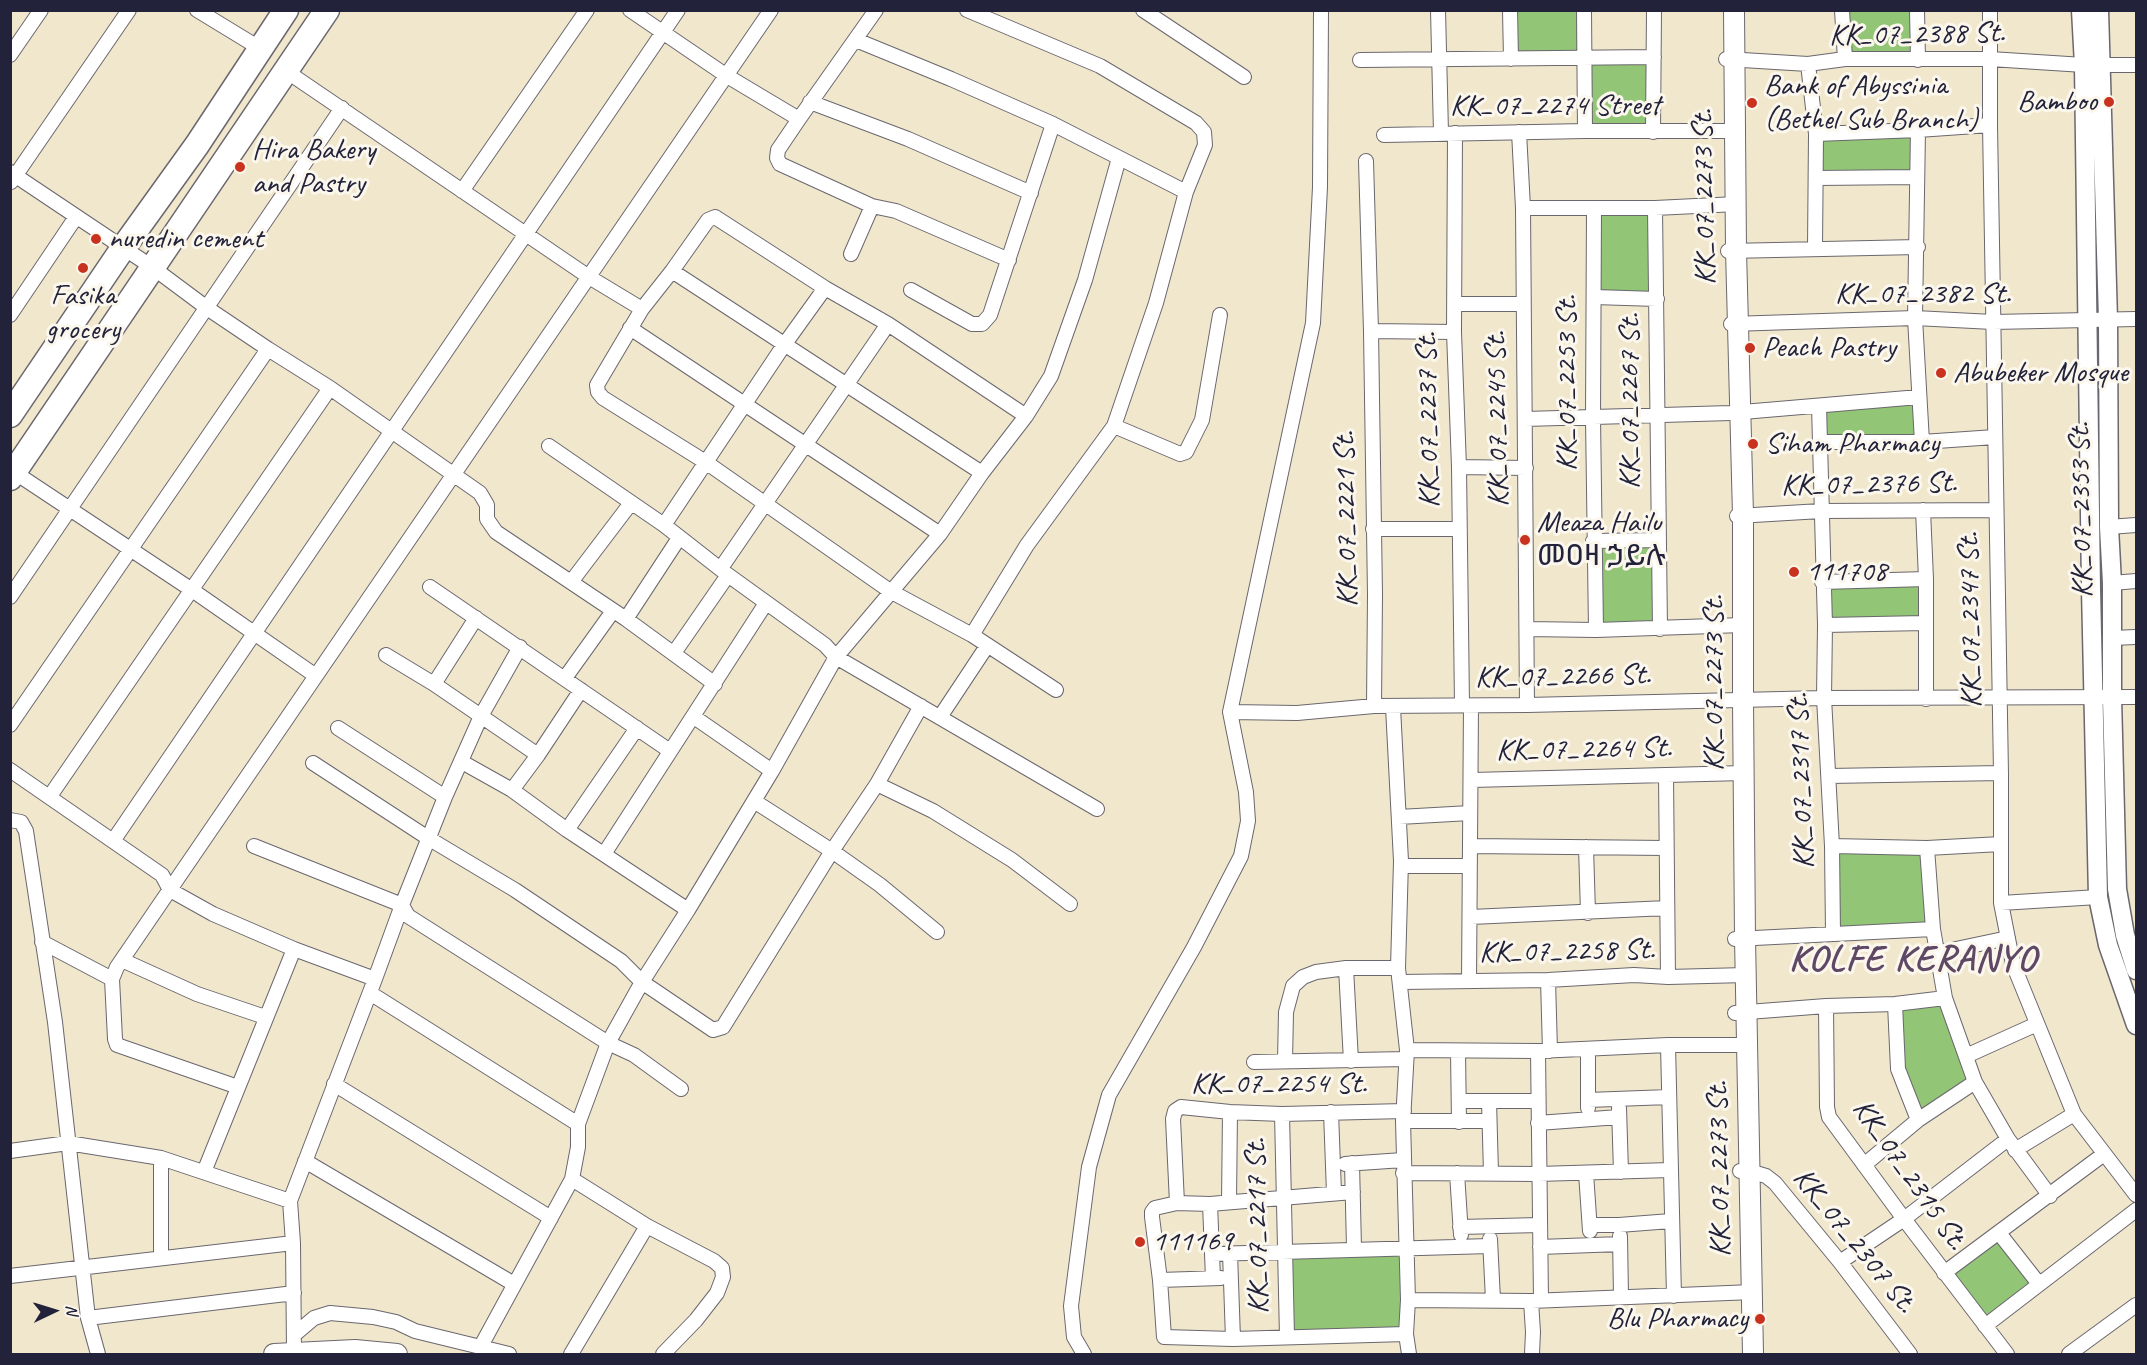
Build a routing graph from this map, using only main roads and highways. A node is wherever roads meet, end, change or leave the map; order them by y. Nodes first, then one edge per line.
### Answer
1 (286, 10) edge
2 (327, 10) edge
3 (1726, 10) edge
4 (1734, 10) edge
5 (1730, 59) junction
6 (10, 415) edge
7 (12, 475) edge
8 (1749, 1293) junction
9 (274, 1354) edge
10 (397, 1354) edge
11 (1744, 1354) edge
12 (1753, 1354) edge

1 - 6 highway
2 - 7 highway
3 - 5 main road, KK_07_2273 St.
4 - 5 main road, KK_07_2273 St.
5 - 8 main road, KK_07_2273 St.
8 - 11 main road, KK_07_2273 St.
8 - 12 main road, KK_07_2273 St.
9 - 10 main road

